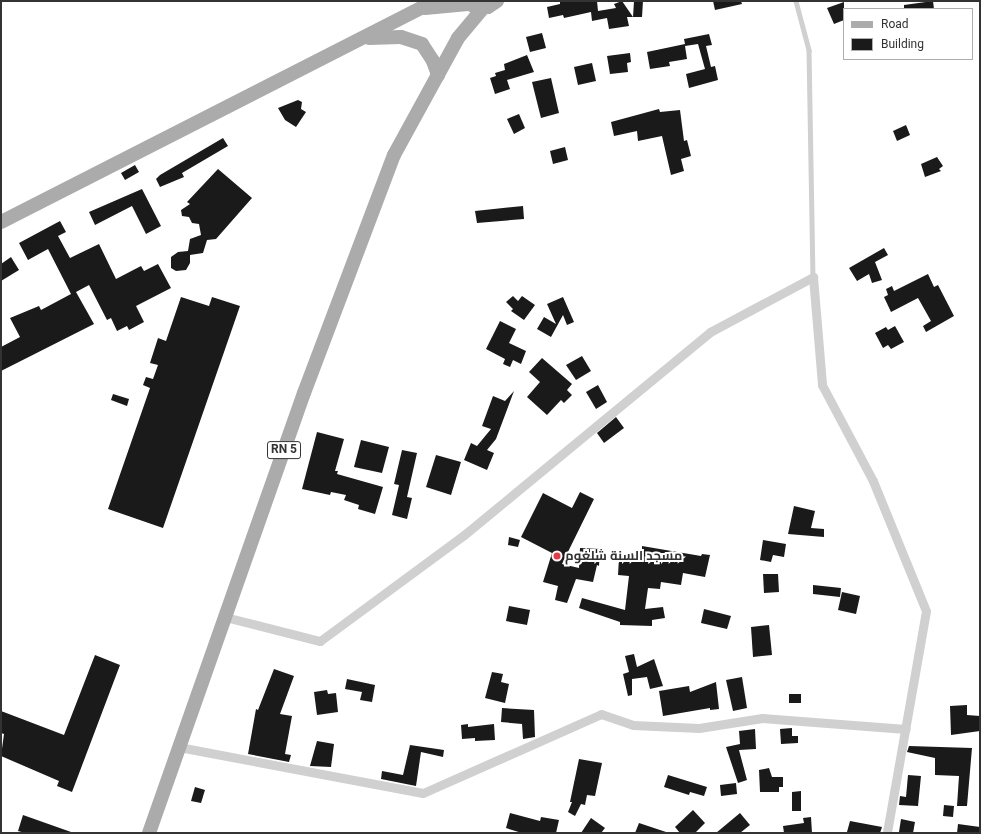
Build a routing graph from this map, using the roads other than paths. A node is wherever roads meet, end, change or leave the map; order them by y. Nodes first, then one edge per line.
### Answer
1 (497, 1) edge
2 (796, 1) edge
3 (465, 2) edge
4 (429, 4) edge
5 (483, 8) junction
6 (365, 38) junction
7 (458, 38) junction
8 (438, 75) junction
9 (1, 222) edge
10 (813, 277) junction
11 (225, 617) junction
12 (906, 729) junction
13 (179, 747) junction
14 (149, 833) edge
15 (887, 833) edge

1 - 5 main road, RN 5
2 - 10 lane
3 - 4 main road
3 - 5 main road
3 - 7 main road, RN 5
4 - 6 main road
5 - 7 main road, RN 5
6 - 8 main road
6 - 9 main road
7 - 8 main road, RN 5
8 - 11 main road, RN 5
10 - 11 street
10 - 12 street
11 - 13 main road, RN 5
12 - 13 street
12 - 15 street
13 - 14 main road, RN 5

